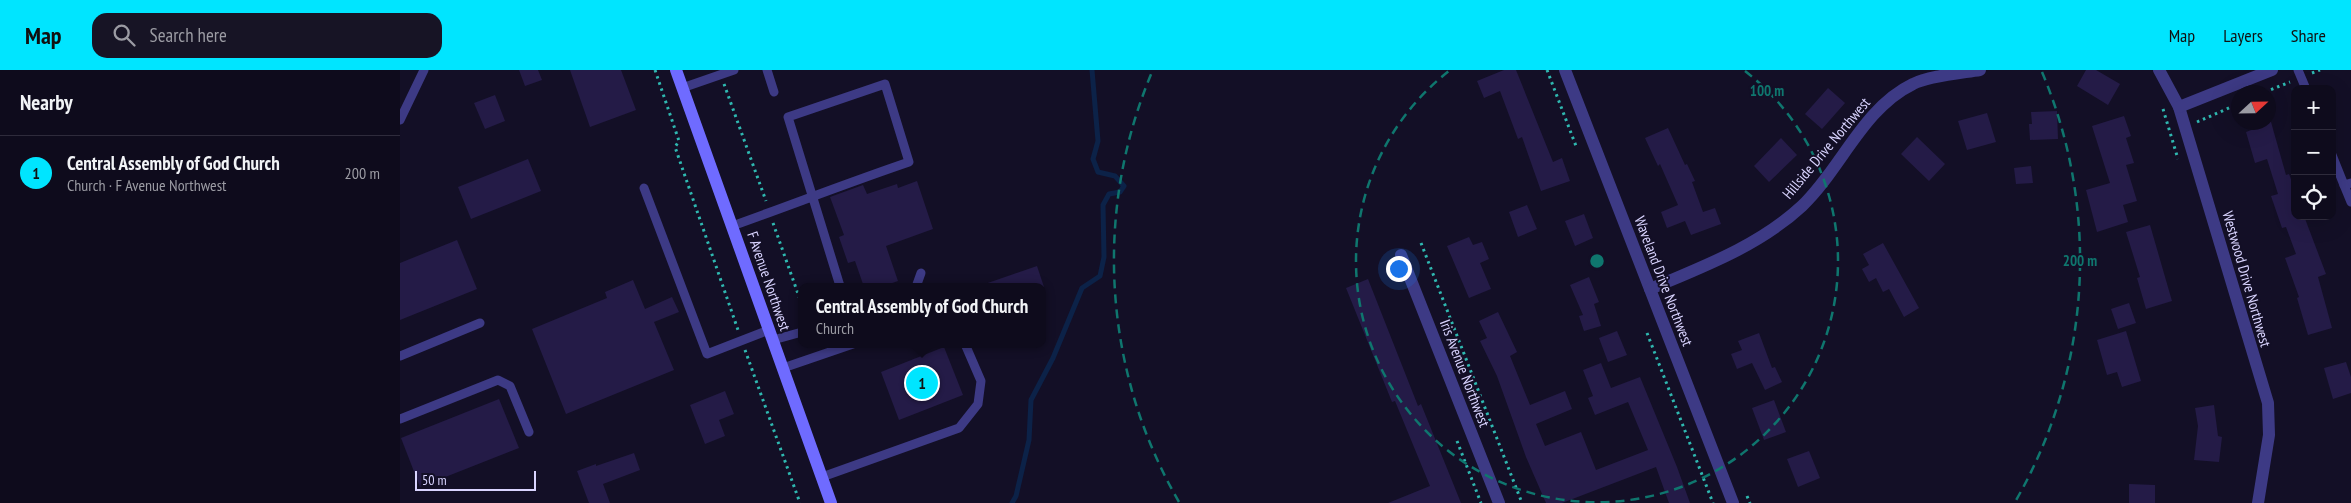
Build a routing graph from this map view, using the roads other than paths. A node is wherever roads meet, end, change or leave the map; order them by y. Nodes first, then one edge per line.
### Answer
1 (424, 70) edge
2 (676, 70) edge
3 (734, 70) edge
4 (767, 70) edge
5 (1565, 70) edge
6 (1980, 70) edge
7 (2159, 70) edge
8 (2272, 70) edge
9 (2298, 70) edge
10 (2304, 85) edge
11 (682, 88) junction
12 (774, 92) dead end
13 (2180, 107) junction
14 (400, 120) edge
15 (2336, 162) edge
16 (2348, 184) edge
17 (644, 188) dead end
18 (812, 196) junction
19 (2351, 202) edge
20 (732, 226) junction
21 (1401, 255) dead end
22 (920, 272) dead end
23 (839, 283) edge
24 (917, 283) edge
25 (1650, 289) junction
26 (480, 323) dead end
27 (798, 332) edge
28 (771, 335) junction
29 (841, 348) edge
30 (967, 348) edge
31 (400, 356) edge
32 (783, 368) junction
33 (400, 419) edge
34 (529, 432) dead end
35 (822, 477) junction
36 (831, 503) edge
37 (1499, 503) edge
38 (1733, 503) edge
39 (2258, 503) edge

1 - 14 lane
2 - 11 main road, F Avenue Northwest
3 - 11 lane
4 - 12 lane
5 - 25 street, Waveland Drive Northwest
6 - 25 street, Hillside Drive Northwest
7 - 13 street, Westwood Drive Northwest
8 - 13 street
9 - 10 lane
11 - 20 main road, F Avenue Northwest
13 - 39 street, Westwood Drive Northwest
15 - 16 lane
16 - 19 lane
17 - 28 lane
18 - 18 lane
18 - 20 lane
18 - 23 lane
20 - 28 main road, F Avenue Northwest
21 - 37 street, Iris Avenue Northwest
22 - 24 lane
25 - 38 street, Waveland Drive Northwest
26 - 31 lane
27 - 28 lane
28 - 32 main road, F Avenue Northwest
29 - 32 lane
30 - 35 lane
32 - 35 main road, F Avenue Northwest
33 - 34 lane
35 - 36 main road, F Avenue Northwest

